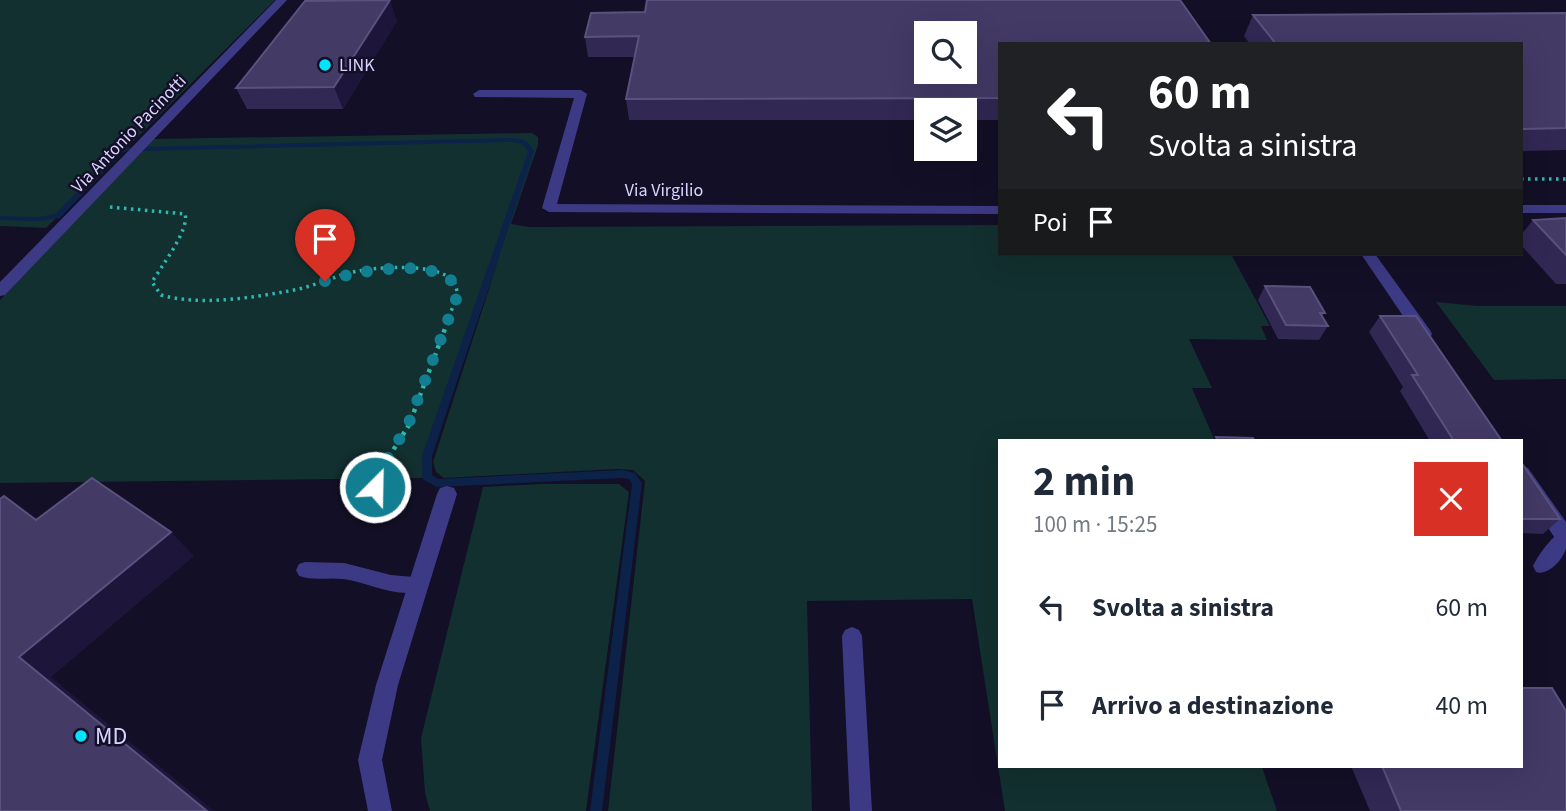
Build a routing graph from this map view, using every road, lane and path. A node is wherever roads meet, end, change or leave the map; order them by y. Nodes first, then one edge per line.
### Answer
1 (282, 0) edge
2 (479, 94) dead end
3 (1523, 179) edge
4 (1566, 179) edge
5 (84, 205) junction
6 (1523, 209) edge
7 (1566, 209) edge
8 (998, 210) edge
9 (1369, 256) edge
10 (0, 291) edge
11 (1437, 353) edge
12 (1523, 476) edge
13 (375, 487) dead end
14 (447, 494) dead end
15 (1566, 537) edge
16 (1542, 566) dead end
17 (305, 570) dead end
18 (418, 584) junction
19 (852, 636) dead end
20 (380, 811) edge
21 (861, 811) edge

1 - 5 street, Via Antonio Pacinotti
2 - 8 street, Via Virgilio
3 - 4 path
5 - 10 street, Via Antonio Pacinotti
5 - 13 path
6 - 7 street
9 - 11 street
12 - 15 street
14 - 18 street
15 - 16 lane
17 - 18 lane
18 - 20 street
19 - 21 lane

